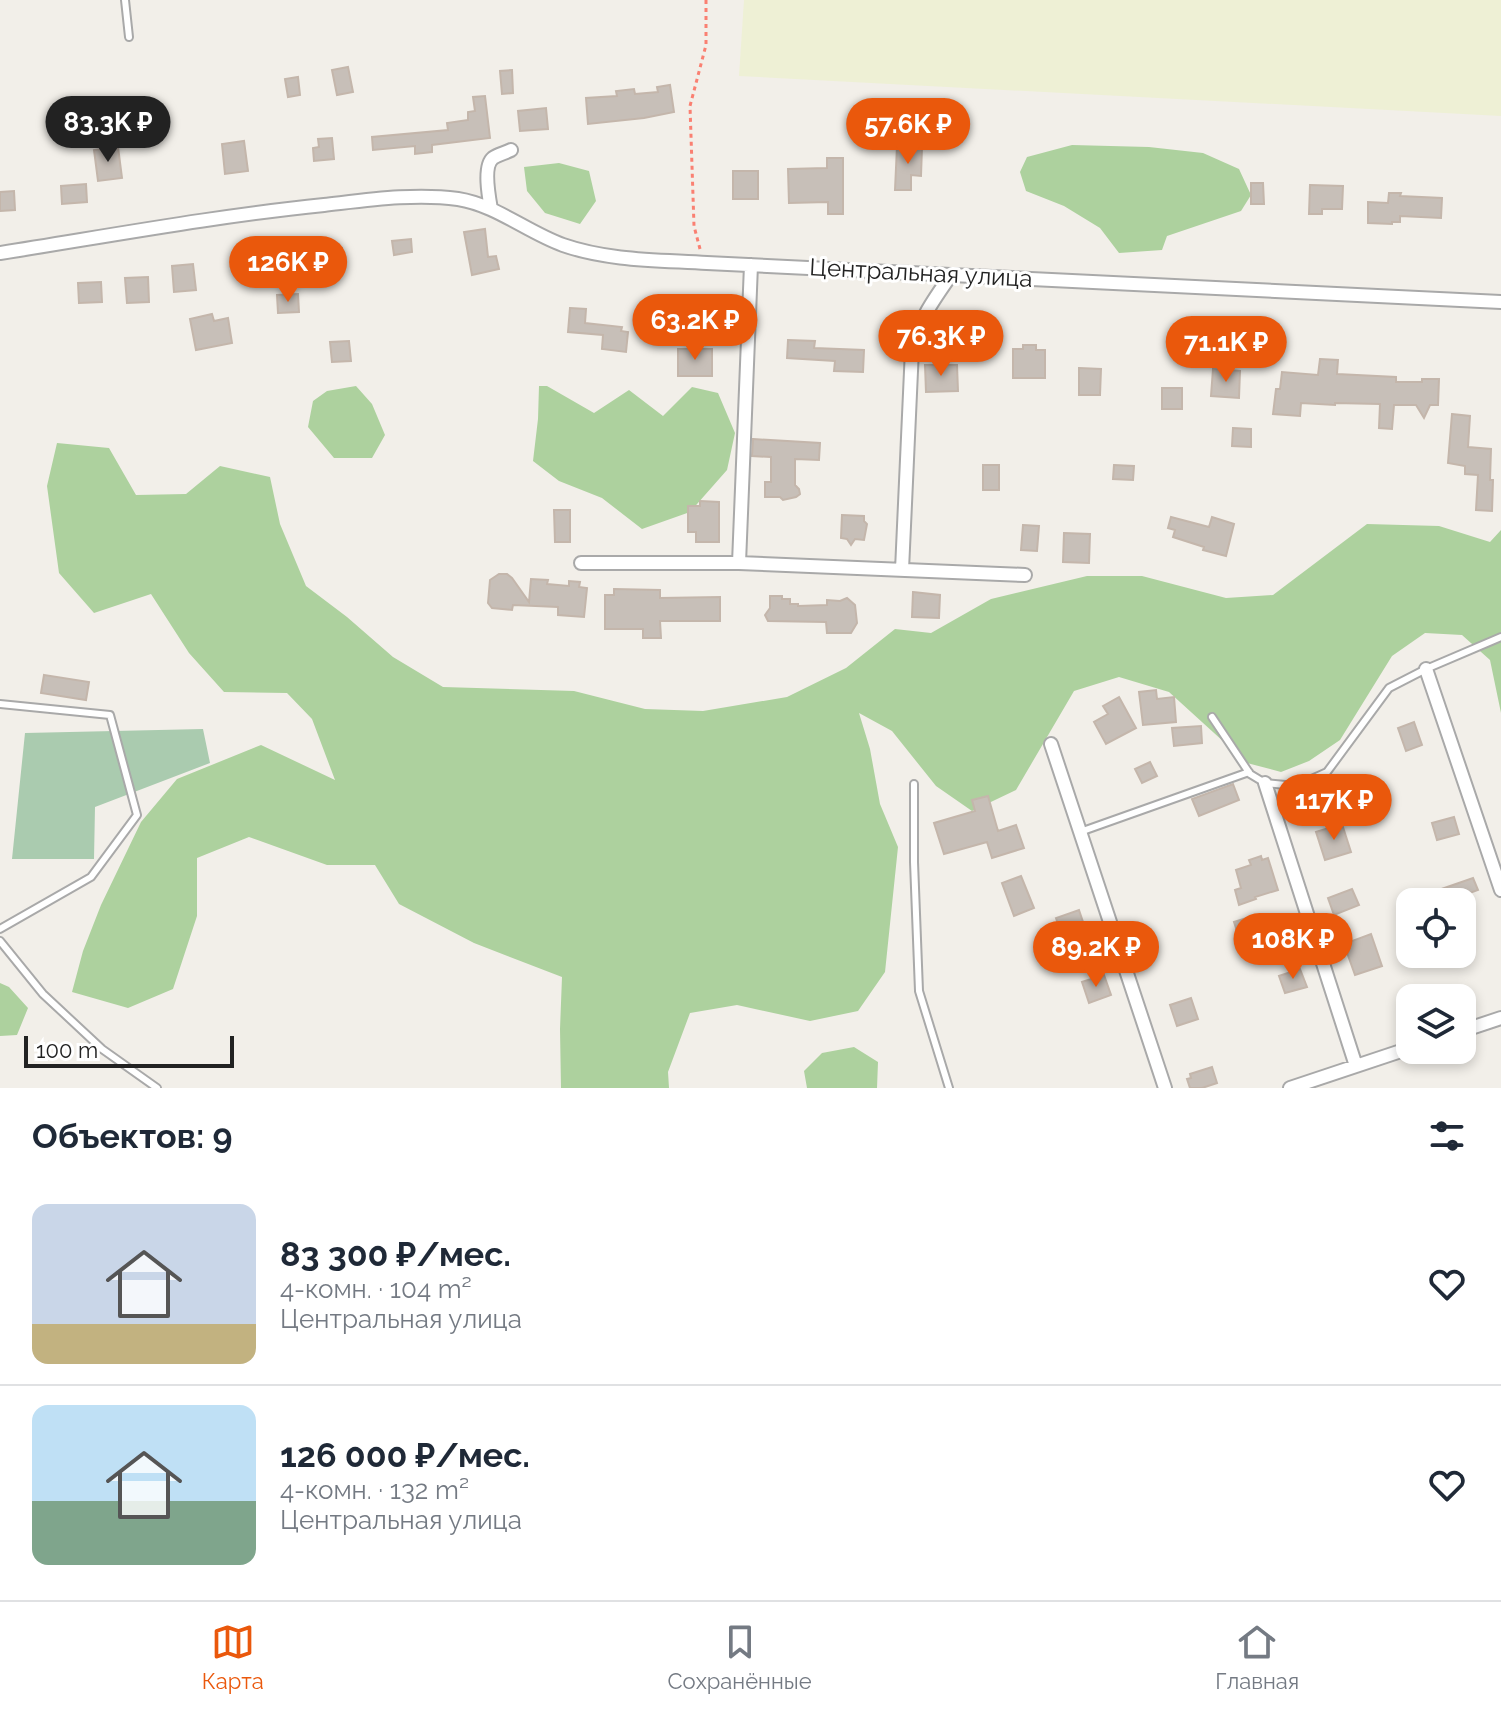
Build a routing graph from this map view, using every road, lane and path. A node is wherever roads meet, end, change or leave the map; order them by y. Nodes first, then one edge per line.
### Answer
1 (125, 0) edge
2 (706, 0) edge
3 (129, 37) dead end
4 (511, 150) dead end
5 (491, 209) junction
6 (0, 253) edge
7 (707, 263) junction
8 (751, 265) junction
9 (951, 275) junction
10 (1501, 302) edge
11 (581, 563) dead end
12 (739, 563) junction
13 (902, 570) junction
14 (1025, 575) dead end
15 (1501, 637) edge
16 (1426, 669) junction
17 (0, 704) edge
18 (1212, 717) dead end
19 (1051, 744) dead end
20 (1249, 772) junction
21 (1265, 783) junction
22 (914, 784) dead end
23 (1080, 832) junction
24 (1501, 890) edge
25 (0, 929) edge
26 (0, 941) edge
27 (1501, 1018) edge
28 (1476, 1026) edge
29 (1396, 1053) edge
30 (1356, 1066) junction
31 (157, 1088) edge
32 (949, 1088) edge
33 (1165, 1088) edge
34 (1290, 1088) edge

1 - 3 lane
2 - 7 path
4 - 5 street
5 - 6 street, Центральная улица
5 - 7 street, Центральная улица
7 - 8 street, Центральная улица
8 - 9 street, Центральная улица
8 - 12 street
9 - 10 street, Центральная улица
9 - 13 street
11 - 12 street
12 - 13 street
13 - 14 street
15 - 16 lane
16 - 21 lane
16 - 24 street
17 - 25 lane
18 - 20 lane
19 - 23 street
20 - 21 lane
20 - 23 lane
21 - 30 street
22 - 32 lane
23 - 33 street
26 - 31 lane
27 - 28 street
29 - 30 street
30 - 34 street

